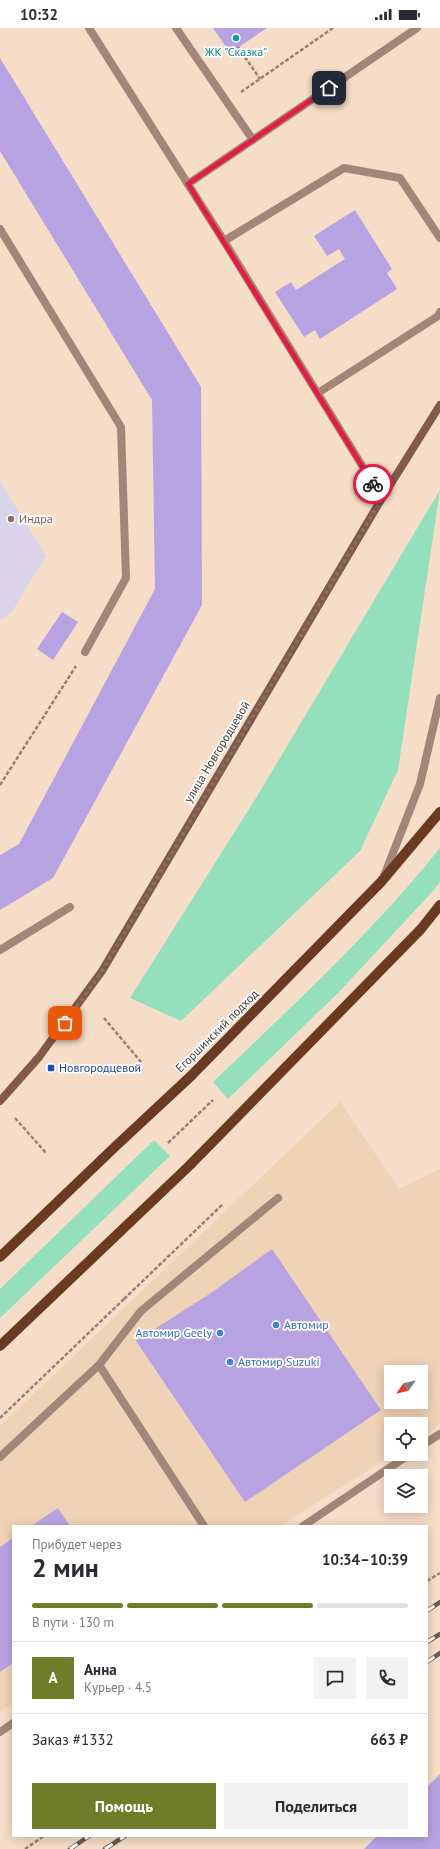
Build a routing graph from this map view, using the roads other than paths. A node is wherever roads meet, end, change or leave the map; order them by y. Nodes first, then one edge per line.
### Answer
1 (89, 28) edge
2 (176, 28) edge
3 (417, 28) edge
4 (253, 140) junction
5 (188, 184) junction
6 (0, 229) edge
7 (440, 238) edge
8 (224, 241) junction
9 (440, 312) edge
10 (318, 393) junction
11 (439, 408) edge
12 (382, 498) junction
13 (85, 652) road end
14 (440, 698) edge
15 (440, 812) edge
16 (381, 882) junction
17 (440, 905) edge
18 (70, 907) dead end
19 (440, 911) edge
20 (421, 929) junction
21 (0, 950) edge
22 (0, 1101) edge
23 (278, 1198) dead end
24 (0, 1257) edge
25 (0, 1346) edge
26 (99, 1365) junction
27 (440, 1434) edge
28 (428, 1442) edge
29 (0, 1457) edge
30 (400, 1461) edge
31 (203, 1525) edge
32 (304, 1525) edge
33 (12, 1724) edge
34 (0, 1732) edge

1 - 5 street
2 - 4 street
3 - 4 street
4 - 5 street
5 - 8 street
6 - 13 street
7 - 8 street
8 - 10 street
9 - 10 street
10 - 12 street
11 - 12 street, улица Новгородцевой
12 - 22 street, улица Новгородцевой
14 - 16 street
15 - 16 main road, Егоршинский подход
16 - 24 main road, Егоршинский подход
17 - 20 main road
18 - 21 street
19 - 20 main road
20 - 25 main road
23 - 26 street
26 - 29 street
26 - 31 street
27 - 28 street
30 - 32 street
33 - 34 street

